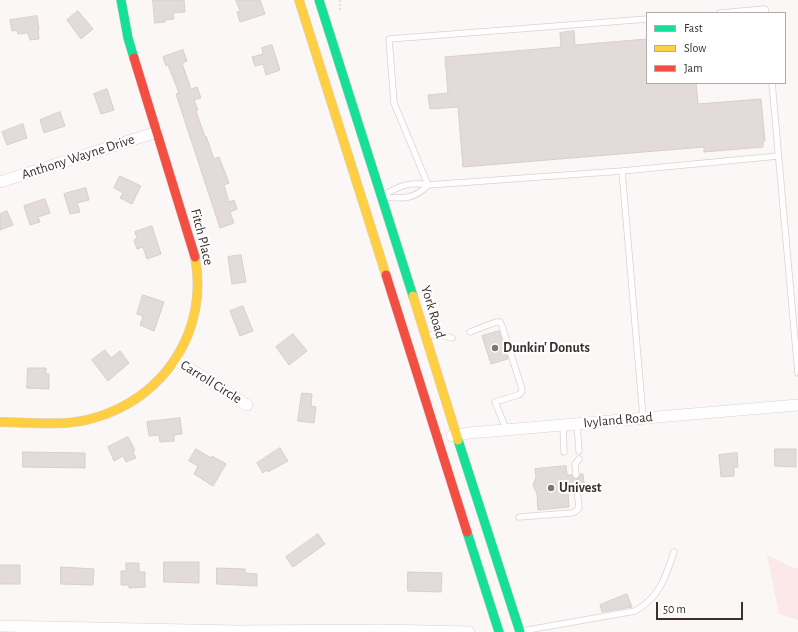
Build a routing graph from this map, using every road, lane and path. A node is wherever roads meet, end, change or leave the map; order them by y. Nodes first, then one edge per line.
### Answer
1 (121, 0) edge
2 (299, 0) edge
3 (319, 0) edge
4 (731, 12) edge
5 (766, 12) edge
6 (646, 19) edge
7 (772, 84) edge
8 (157, 132) junction
9 (778, 156) junction
10 (622, 171) junction
11 (0, 182) edge
12 (428, 185) junction
13 (379, 198) junction
14 (470, 332) dead end
15 (416, 338) junction
16 (452, 338) dead end
17 (176, 360) junction
18 (798, 373) edge
19 (247, 405) dead end
20 (798, 405) edge
21 (643, 417) junction
22 (0, 422) edge
23 (577, 423) junction
24 (562, 424) junction
25 (506, 429) junction
26 (456, 435) junction
27 (438, 438) junction
28 (579, 451) dead end
29 (564, 452) dead end
30 (579, 459) dead end
31 (576, 474) dead end
32 (577, 489) dead end
33 (519, 517) dead end
34 (674, 552) dead end
35 (0, 626) edge
36 (236, 631) edge
37 (469, 632) edge
38 (499, 632) edge
39 (510, 632) edge
40 (520, 632) edge

1 - 8 main road, Fitch Place
2 - 15 main road, York Road
3 - 13 main road, York Road
4 - 5 lane
6 - 12 lane
7 - 9 lane
8 - 11 street, Anthony Wayne Drive
8 - 17 main road, Fitch Place
9 - 10 lane
9 - 18 lane
10 - 12 lane
10 - 21 lane
12 - 13 lane
12 - 13 lane
13 - 15 main road, York Road
14 - 25 lane
15 - 16 lane
15 - 26 main road, York Road
15 - 27 main road, York Road
17 - 19 street, Carroll Circle
17 - 22 main road, Fitch Place
20 - 21 street, Ivyland Road
21 - 23 street, Ivyland Road
23 - 24 street, Ivyland Road
23 - 28 lane
24 - 25 street, Ivyland Road
24 - 29 lane
25 - 26 street, Ivyland Road
26 - 27 street, Ivyland Road
26 - 40 main road, York Road
27 - 38 main road, York Road
30 - 31 lane
32 - 33 lane
34 - 40 lane
35 - 36 street
36 - 37 street
39 - 40 street

